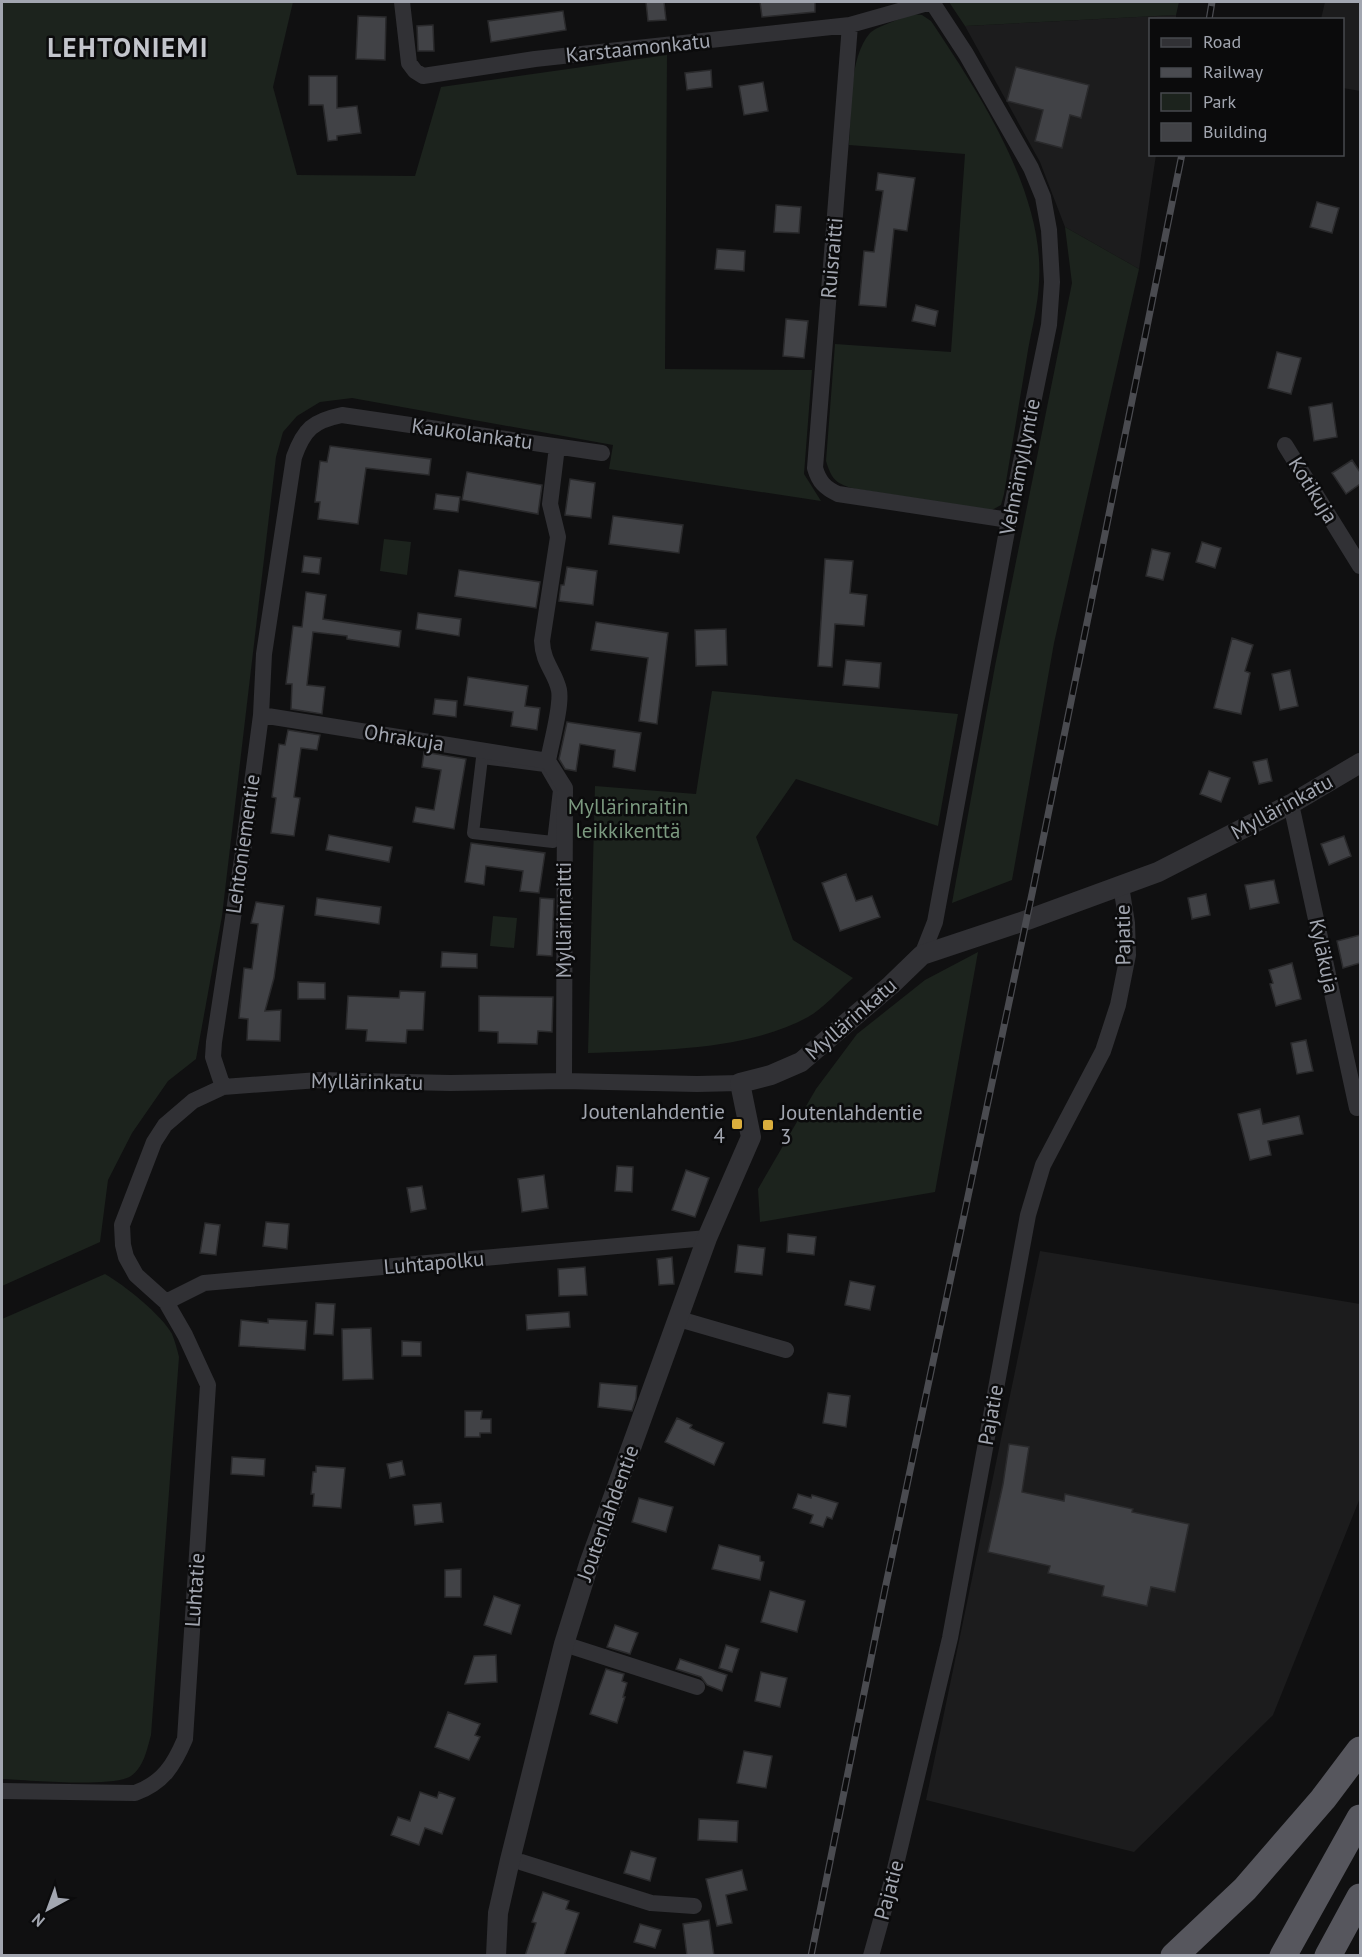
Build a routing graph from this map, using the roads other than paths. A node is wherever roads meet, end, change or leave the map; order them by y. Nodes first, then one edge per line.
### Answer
1 (402, 2) edge
2 (932, 2) edge
3 (850, 25) junction
4 (342, 415) joint
5 (1285, 445) dead end
6 (557, 447) junction
7 (602, 453) dead end
8 (1009, 520) junction
9 (1360, 566) edge
10 (261, 715) junction
11 (548, 760) junction
12 (1360, 763) edge
13 (1292, 804) junction
14 (553, 842) joint
15 (1121, 886) junction
16 (922, 955) junction
17 (564, 1081) junction
18 (740, 1083) junction
19 (223, 1087) junction
20 (1357, 1108) dead end
21 (707, 1238) junction
22 (166, 1302) junction
23 (679, 1319) junction
24 (786, 1350) dead end
25 (564, 1644) junction
26 (697, 1687) dead end
27 (1360, 1750) edge
28 (2, 1791) edge
29 (1360, 1818) edge
30 (510, 1860) junction
31 (1360, 1897) edge
32 (694, 1906) dead end
33 (496, 1956) edge
34 (871, 1956) edge
35 (1174, 1956) edge
36 (1283, 1956) edge
37 (1328, 1956) edge

1 - 3 street, Karstaamonkatu
2 - 3 street, Karstaamonkatu
2 - 8 street, Vehnämyllyntie
3 - 8 street, Ruisraitti
4 - 6 street, Kaukolankatu
4 - 10 street, Lehtoniementie
5 - 9 street, Kotikuja
6 - 7 street, Kaukolankatu
6 - 11 street
8 - 16 street, Vehnämyllyntie
10 - 11 street, Ohrakuja
10 - 19 street, Lehtoniementie
11 - 17 street, Myllärinraitti
12 - 13 street, Myllärinkatu
13 - 15 street, Myllärinkatu
13 - 20 street, Kyläkuja
14 - 14 street
15 - 16 street, Myllärinkatu
15 - 34 street, Pajatie
16 - 18 street, Myllärinkatu
17 - 18 street, Myllärinkatu
17 - 19 street, Myllärinkatu
18 - 21 street, Joutenlahdentie
19 - 22 street, Luhtatie
21 - 22 street, Luhtapolku
21 - 23 street, Joutenlahdentie
22 - 28 street, Luhtatie
23 - 24 street
23 - 25 street, Joutenlahdentie
25 - 26 street
25 - 30 street, Joutenlahdentie
27 - 35 highway
29 - 36 highway
30 - 32 street
30 - 33 street, Joutenlahdentie
31 - 37 highway

